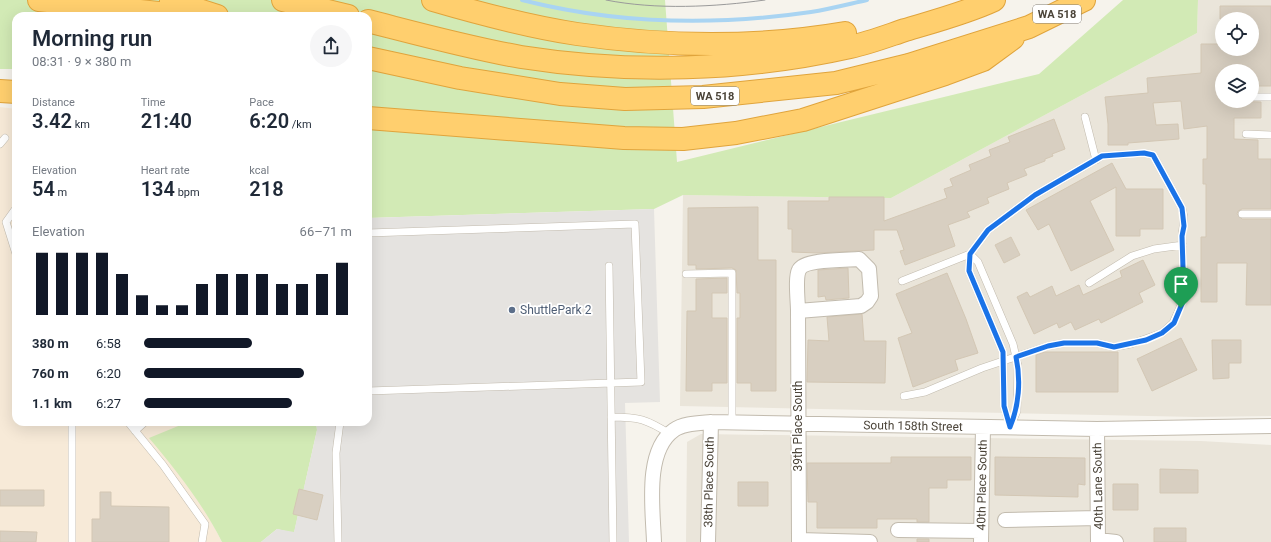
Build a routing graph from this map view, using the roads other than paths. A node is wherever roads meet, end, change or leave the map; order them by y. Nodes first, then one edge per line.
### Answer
1 (39, 0) edge
2 (166, 0) edge
3 (283, 0) edge
4 (433, 0) edge
5 (994, 0) edge
6 (1084, 0) edge
7 (149, 12) edge
8 (204, 12) edge
9 (332, 12) edge
10 (953, 15) junction
11 (372, 22) edge
12 (1029, 27) junction
13 (372, 59) edge
14 (0, 91) edge
15 (12, 92) edge
16 (1259, 97) edge
17 (1271, 98) edge
18 (1085, 117) dead end
19 (372, 118) edge
20 (1246, 134) dead end
21 (1271, 134) edge
22 (1096, 160) junction
23 (12, 214) edge
24 (1242, 214) dead end
25 (1271, 214) edge
26 (372, 233) edge
27 (12, 241) edge
28 (1183, 245) junction
29 (970, 254) junction
30 (609, 266) dead end
31 (686, 274) dead end
32 (902, 281) dead end
33 (1089, 283) dead end
34 (798, 311) junction
35 (1016, 357) junction
36 (1003, 362) junction
37 (610, 383) junction
38 (372, 391) edge
39 (904, 396) dead end
40 (611, 417) junction
41 (711, 422) junction
42 (732, 422) junction
43 (798, 424) junction
44 (72, 426) edge
45 (131, 426) edge
46 (141, 426) edge
47 (339, 426) edge
48 (1271, 426) edge
49 (983, 427) junction
50 (1010, 427) junction
51 (1097, 429) junction
52 (135, 431) junction
53 (670, 434) junction
54 (1098, 518) junction
55 (1005, 520) dead end
56 (898, 530) dead end
57 (981, 536) edge
58 (798, 541) edge
59 (1098, 541) edge
60 (72, 542) edge
61 (202, 542) edge
62 (338, 542) edge
63 (613, 542) edge
64 (654, 542) edge
65 (708, 542) edge
66 (870, 542) edge
67 (1116, 542) edge

1 - 7 highway
2 - 8 highway
3 - 9 highway
4 - 10 highway
5 - 10 highway
6 - 12 highway, WA 518
10 - 11 highway
12 - 13 highway, WA 518
12 - 19 highway
14 - 15 highway
16 - 17 lane
18 - 22 lane
20 - 21 lane
22 - 28 lane
22 - 29 lane
23 - 27 lane
24 - 25 lane
26 - 37 lane
28 - 33 lane
28 - 35 lane
29 - 32 lane
29 - 35 lane
29 - 36 lane
30 - 37 lane
31 - 42 lane
34 - 34 street, 39th Place South
34 - 43 street, 39th Place South
35 - 36 lane
35 - 50 lane
36 - 39 lane
36 - 50 lane
37 - 38 lane
37 - 40 lane
40 - 53 lane
40 - 63 lane
41 - 42 street, South 158th Street
41 - 53 street, South 158th Street
41 - 65 street, 38th Place South
42 - 43 street, South 158th Street
43 - 49 street, South 158th Street
43 - 58 street, 39th Place South
44 - 60 lane
45 - 52 lane
46 - 52 lane
47 - 62 lane
48 - 51 street, South 158th Street
49 - 50 street, South 158th Street
49 - 57 street, 40th Place South
50 - 51 street, South 158th Street
51 - 54 street, 40th Lane South
52 - 61 lane
53 - 64 street
54 - 55 street
54 - 59 street, 40th Lane South
56 - 57 street
58 - 66 street
59 - 67 street

